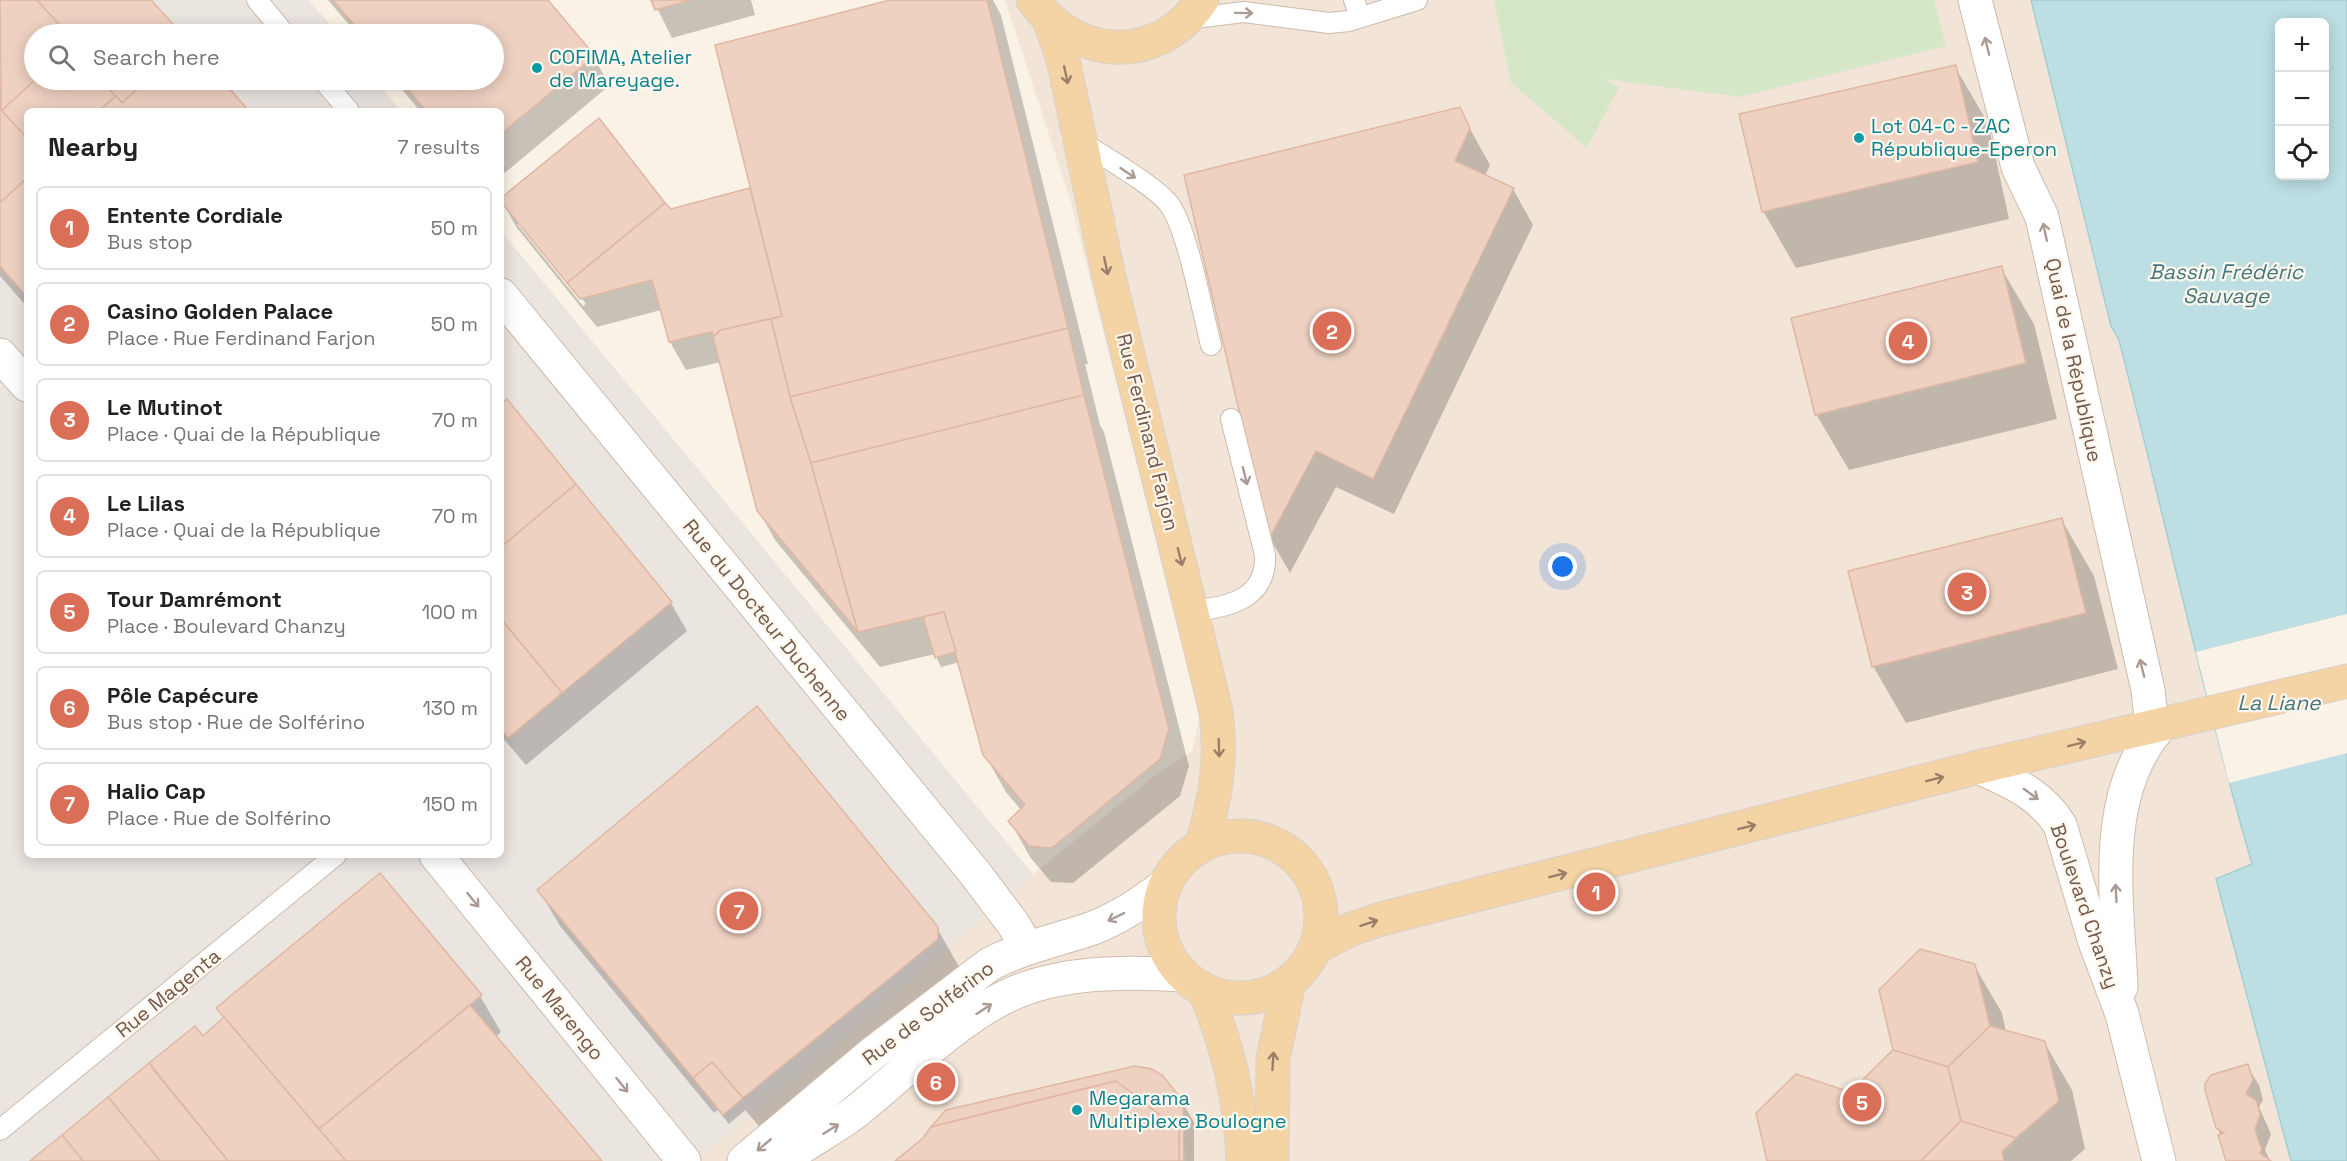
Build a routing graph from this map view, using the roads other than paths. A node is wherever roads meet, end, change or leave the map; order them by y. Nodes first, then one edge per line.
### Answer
1 (257, 0) edge
2 (1417, 0) edge
3 (1975, 0) edge
4 (1357, 9) edge
5 (1041, 10) edge
6 (1194, 10) edge
7 (277, 24) edge
8 (331, 90) edge
9 (346, 108) edge
10 (1079, 140) junction
11 (504, 299) edge
12 (1212, 345) dead end
13 (0, 355) edge
14 (24, 383) edge
15 (1231, 419) dead end
16 (1193, 611) junction
17 (2347, 681) edge
18 (2158, 724) junction
19 (1979, 768) junction
20 (1201, 846) junction
21 (332, 858) edge
22 (438, 858) edge
23 (1165, 885) junction
24 (1316, 947) junction
25 (1027, 948) junction
26 (1194, 982) junction
27 (1289, 982) junction
28 (2122, 1014) junction
29 (0, 1130) edge
30 (684, 1161) edge
31 (744, 1161) edge
32 (782, 1161) edge
33 (1243, 1161) edge
34 (1272, 1161) edge
35 (2159, 1161) edge

1 - 7 lane
2 - 4 lane
18 -> 3 street, Quai de la République
6 -> 4 lane
5 - 6 main road
5 -> 10 main road, Rue Ferdinand Farjon
8 - 9 lane
10 -> 12 lane
10 -> 16 main road, Rue Ferdinand Farjon
11 - 25 street, Rue du Docteur Duchenne
13 - 14 street
15 -> 16 lane
16 -> 20 main road, Rue Ferdinand Farjon
17 - 18 main road
19 -> 18 main road
28 -> 18 street, Boulevard Chanzy
24 -> 19 main road
19 -> 28 street, Boulevard Chanzy
20 - 23 main road
20 - 24 main road
21 - 29 lane, Rue Magenta
22 -> 30 street, Rue Marengo
23 -> 25 street, Rue de Solférino
23 - 26 main road
24 - 27 main road
25 -> 31 street, Rue de Solférino
26 - 27 main road
32 -> 26 street, Rue de Solférino
26 - 33 main road
34 -> 27 main road
28 - 35 street, Boulevard Chanzy

